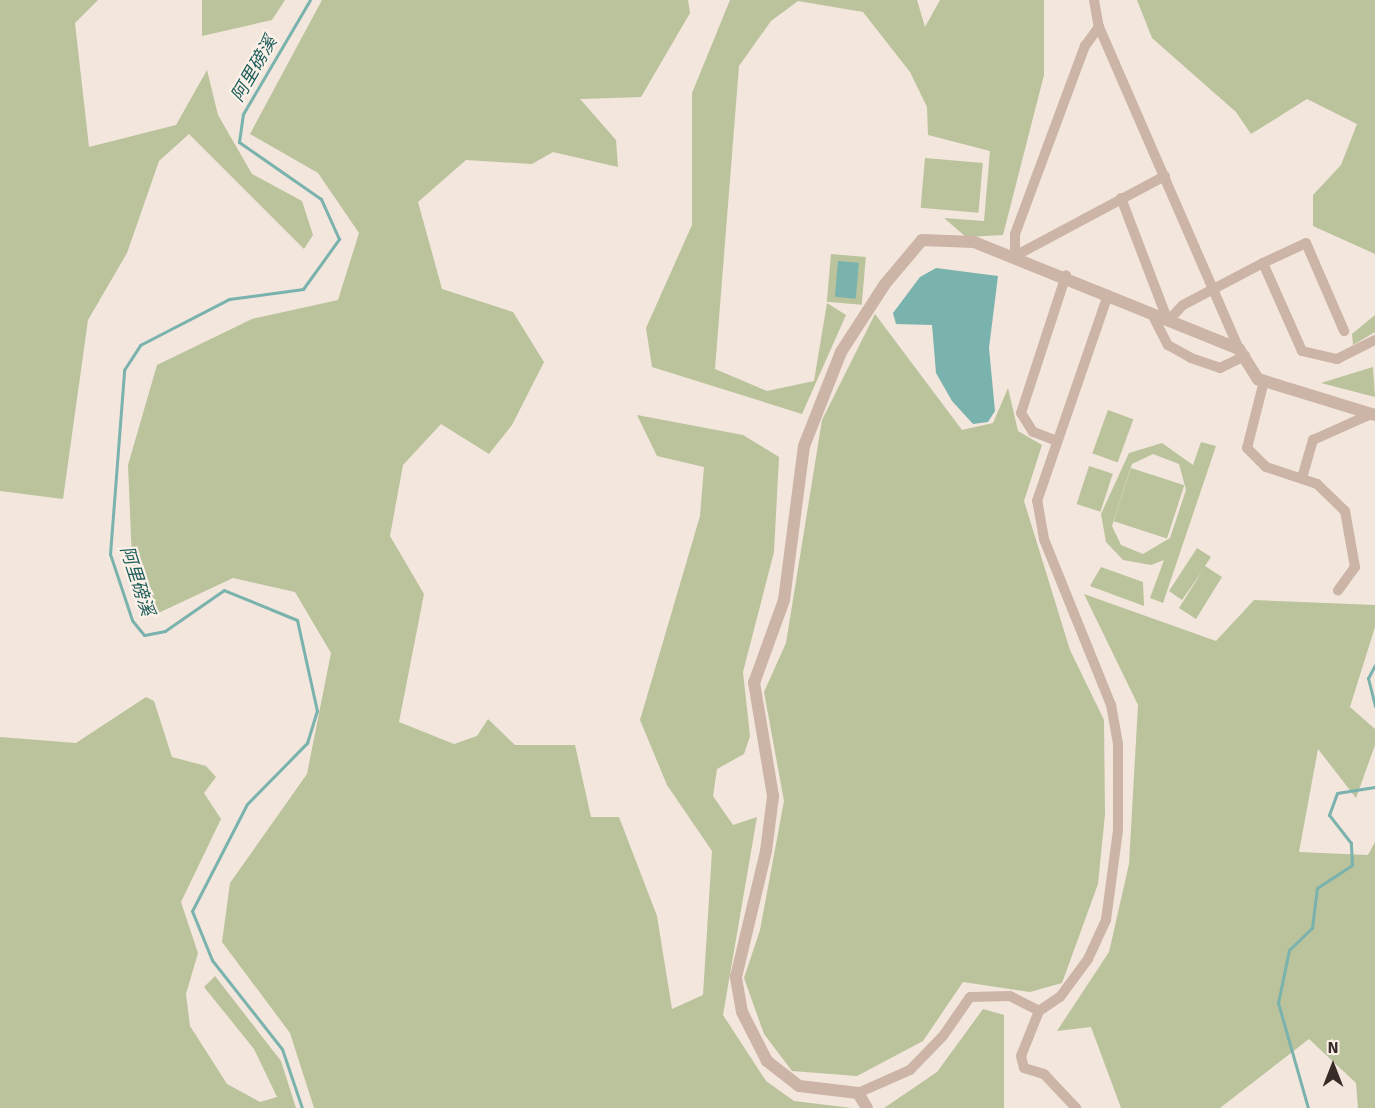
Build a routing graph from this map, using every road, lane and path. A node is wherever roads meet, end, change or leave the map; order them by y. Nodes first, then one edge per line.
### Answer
1 (1095, 0) edge
2 (1099, 27) junction
3 (1165, 176) junction
4 (1121, 198) junction
5 (1015, 256) junction
6 (1263, 263) junction
7 (1066, 275) junction
8 (1216, 288) junction
9 (1108, 295) junction
10 (1152, 314) junction
11 (1168, 321) junction
12 (1344, 331) dead end
13 (1375, 340) edge
14 (1242, 352) junction
15 (1264, 381) junction
16 (1373, 415) edge
17 (1057, 441) junction
18 (1302, 478) junction
19 (1338, 590) dead end
20 (1039, 1011) junction
21 (858, 1094) junction
22 (867, 1108) edge
23 (1076, 1108) edge

1 - 2 street
2 - 3 street
2 - 5 street
3 - 4 street
3 - 8 street
4 - 5 street
4 - 11 street
5 - 7 street
5 - 21 street
6 - 8 street
6 - 12 street
6 - 13 street
7 - 9 street
7 - 17 street
8 - 11 street
8 - 14 street
9 - 10 street
9 - 17 street
10 - 11 street
10 - 14 street
11 - 14 street
14 - 15 street
15 - 16 street
15 - 18 street
16 - 18 street
17 - 20 street
18 - 19 street
20 - 21 street
20 - 23 street
21 - 22 street

